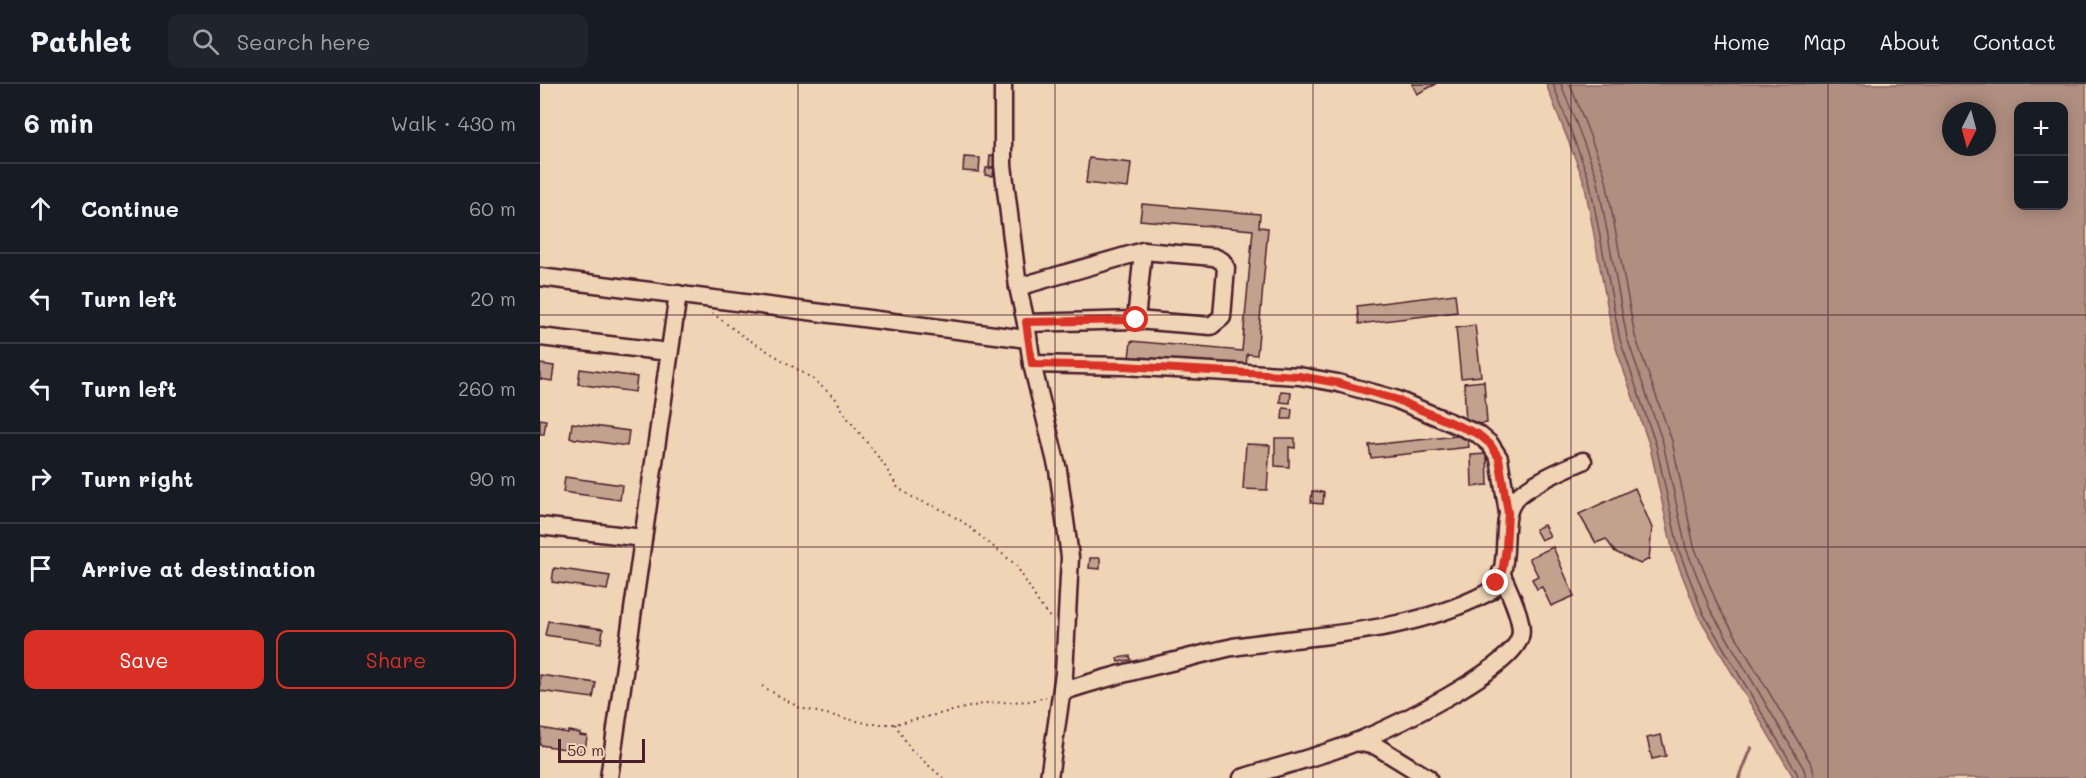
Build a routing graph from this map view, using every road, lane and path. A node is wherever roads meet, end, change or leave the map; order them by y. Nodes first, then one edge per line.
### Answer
1 (1003, 84) edge
2 (1143, 251) junction
3 (540, 277) edge
4 (1018, 287) junction
5 (678, 294) junction
6 (706, 309) dead end
7 (1136, 320) junction
8 (1027, 331) junction
9 (540, 337) edge
10 (669, 352) junction
11 (1032, 364) junction
12 (1583, 461) dead end
13 (1508, 513) junction
14 (540, 525) edge
15 (643, 538) junction
16 (1502, 572) junction
17 (1066, 637) junction
18 (762, 686) dead end
19 (1062, 692) junction
20 (894, 724) junction
21 (1355, 742) junction
22 (609, 778) edge
23 (943, 778) edge
24 (1049, 778) edge
25 (1242, 778) edge
26 (1428, 778) edge

1 - 4 street
2 - 4 street
2 - 7 street
2 - 7 street
3 - 5 street
4 - 8 street
5 - 8 street
5 - 10 street
6 - 17 path
7 - 8 street
8 - 11 street
9 - 10 street
10 - 15 street
11 - 13 street
11 - 17 street
12 - 13 street
13 - 16 street
14 - 15 street
15 - 22 street
16 - 19 street
16 - 21 street
17 - 19 street
18 - 20 path
19 - 20 path
19 - 24 street
20 - 23 path
21 - 25 street
21 - 26 street

